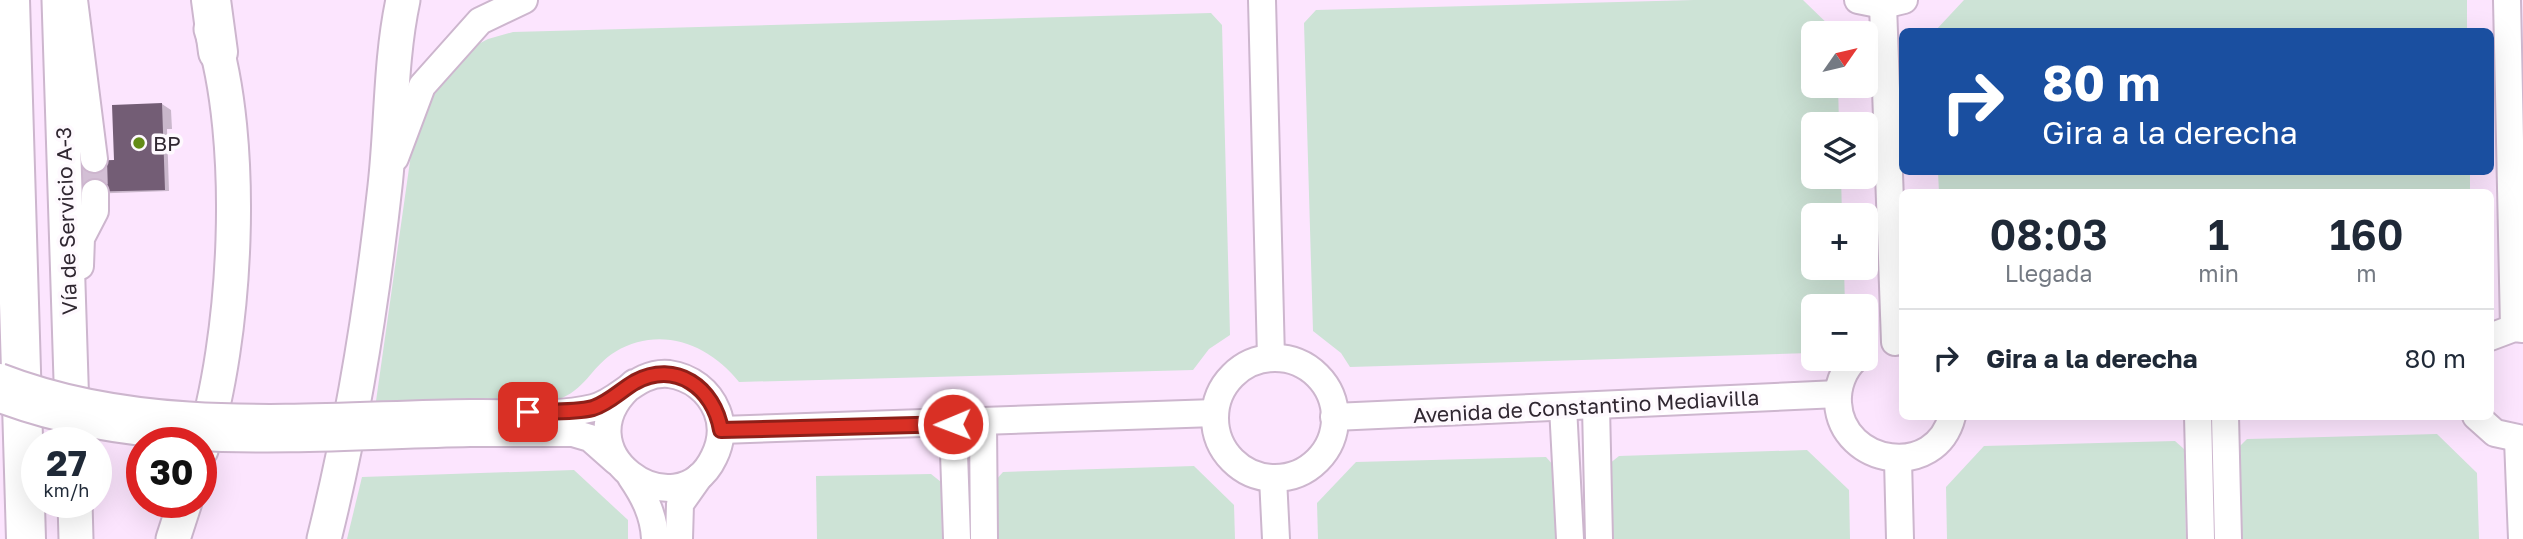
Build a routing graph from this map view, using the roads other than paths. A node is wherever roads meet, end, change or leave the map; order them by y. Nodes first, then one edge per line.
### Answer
1 (10, 0) edge
2 (59, 0) edge
3 (75, 0) edge
4 (202, 0) edge
5 (211, 0) edge
6 (403, 0) edge
7 (524, 0) edge
8 (1262, 0) edge
9 (2507, 0) edge
10 (1882, 2) edge
11 (218, 52) junction
12 (94, 159) tunnel mouth
13 (385, 183) junction
14 (95, 194) tunnel mouth
15 (2509, 331) edge
16 (1899, 342) edge
17 (1878, 348) edge
18 (1270, 358) junction
19 (1847, 371) edge
20 (0, 377) edge
21 (634, 383) junction
22 (1838, 394) junction
23 (0, 399) edge
24 (1563, 407) junction
25 (1596, 407) junction
26 (1215, 413) junction
27 (1335, 417) junction
28 (1950, 420) edge
29 (2198, 420) edge
30 (2225, 420) edge
31 (2480, 420) edge
32 (470, 423) junction
33 (982, 423) junction
34 (953, 424) junction
35 (72, 427) edge
36 (80, 427) edge
37 (209, 427) edge
38 (721, 430) junction
39 (2520, 439) edge
40 (1898, 460) junction
41 (624, 470) junction
42 (702, 473) junction
43 (1273, 478) junction
44 (180, 518) edge
45 (26, 539) edge
46 (173, 539) edge
47 (324, 539) edge
48 (655, 539) edge
49 (679, 539) edge
50 (957, 539) edge
51 (984, 539) edge
52 (1276, 539) edge
53 (1570, 539) edge
54 (1599, 539) edge
55 (1900, 539) edge
56 (2201, 539) edge
57 (2228, 539) edge
58 (2522, 539) edge

1 - 45 highway
2 - 35 main road, Vía de Servicio A-3
3 - 12 street
4 - 11 main road
5 - 11 highway
6 - 13 main road
7 - 13 street
8 - 18 street
9 - 15 street
10 - 16 street
11 - 37 main road
13 - 47 main road
14 - 36 street
16 - 17 street
18 - 26 street
18 - 27 street
19 - 22 street
20 - 32 street, bridge
21 - 32 street
21 - 38 street
21 - 41 street
22 - 25 street, Avenida de Constantino Mediavilla
22 - 40 street
23 - 32 street, bridge
24 - 25 street, Avenida de Constantino Mediavilla
24 - 27 street, Avenida de Constantino Mediavilla
24 - 53 street
25 - 54 street
26 - 33 street
26 - 43 street
27 - 43 street
28 - 40 street
29 - 56 street
30 - 57 street
31 - 39 street
32 - 41 street
33 - 34 street
33 - 51 street
34 - 38 street
34 - 50 street
38 - 42 street
39 - 58 street
40 - 55 street
41 - 42 street
41 - 48 street
42 - 49 street
43 - 52 street
44 - 46 main road

